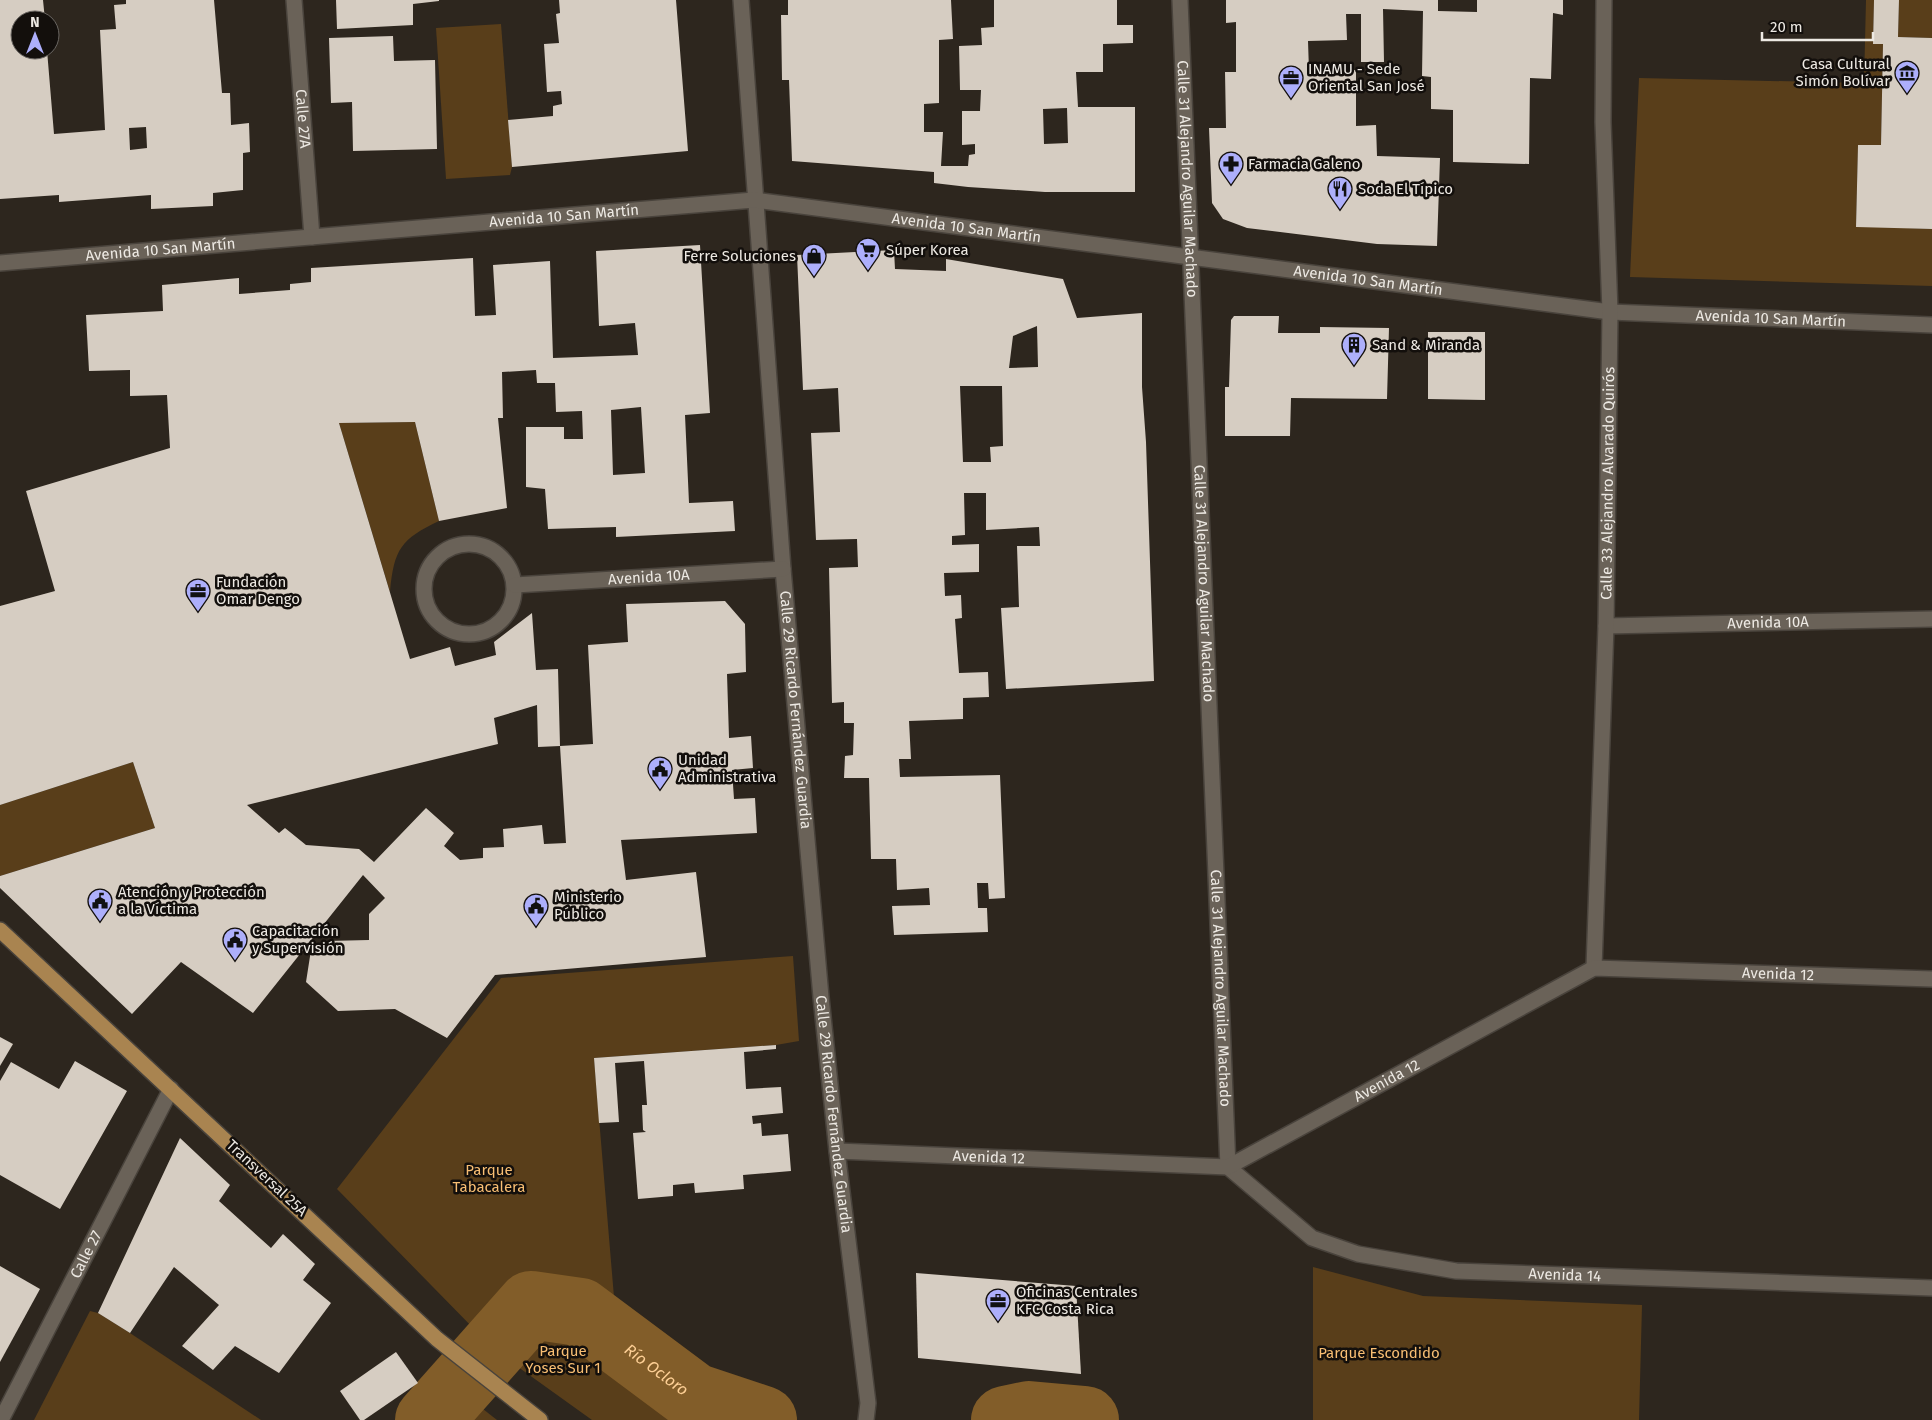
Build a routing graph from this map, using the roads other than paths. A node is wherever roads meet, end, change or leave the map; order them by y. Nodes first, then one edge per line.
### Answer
1 (294, 0) edge
2 (741, 0) edge
3 (1180, 0) edge
4 (1604, 0) edge
5 (754, 200) junction
6 (312, 237) junction
7 (1192, 258) junction
8 (0, 263) edge
9 (1610, 312) junction
10 (1932, 325) edge
11 (783, 569) junction
12 (515, 585) junction
13 (1932, 619) edge
14 (1606, 626) junction
15 (0, 930) edge
16 (1594, 968) junction
17 (1932, 979) edge
18 (171, 1089) junction
19 (836, 1151) junction
20 (1228, 1167) junction
21 (1932, 1288) edge
22 (1, 1420) edge
23 (540, 1420) edge
24 (866, 1420) edge

1 - 6 street, Calle 27A
2 - 5 street, Calle 29 Ricardo Fernández Guardia
3 - 7 street, Calle 31 Alejandro Aguilar Machado
4 - 9 street, Calle 33 Alejandro Alvarado Quirós
5 - 6 street, Avenida 10 San Martín
5 - 7 street, Avenida 10 San Martín
5 - 11 street, Calle 29 Ricardo Fernández Guardia
6 - 8 street, Avenida 10 San Martín
7 - 9 street, Avenida 10 San Martín
7 - 20 street, Calle 31 Alejandro Aguilar Machado
9 - 10 street, Avenida 10 San Martín
9 - 14 street, Calle 33 Alejandro Alvarado Quirós
11 - 12 street, Avenida 10A
11 - 19 street, Calle 29 Ricardo Fernández Guardia
12 - 12 street
13 - 14 street, Avenida 10A
14 - 16 street, Calle 33 Alejandro Alvarado Quirós
15 - 18 main road, Transversal 25A
16 - 17 street, Avenida 12
16 - 20 street, Avenida 12
18 - 22 street, Calle 27
18 - 23 main road, Transversal 25A
19 - 20 street, Avenida 12
19 - 24 street, Calle 29 Ricardo Fernández Guardia
20 - 21 street, Avenida 14

